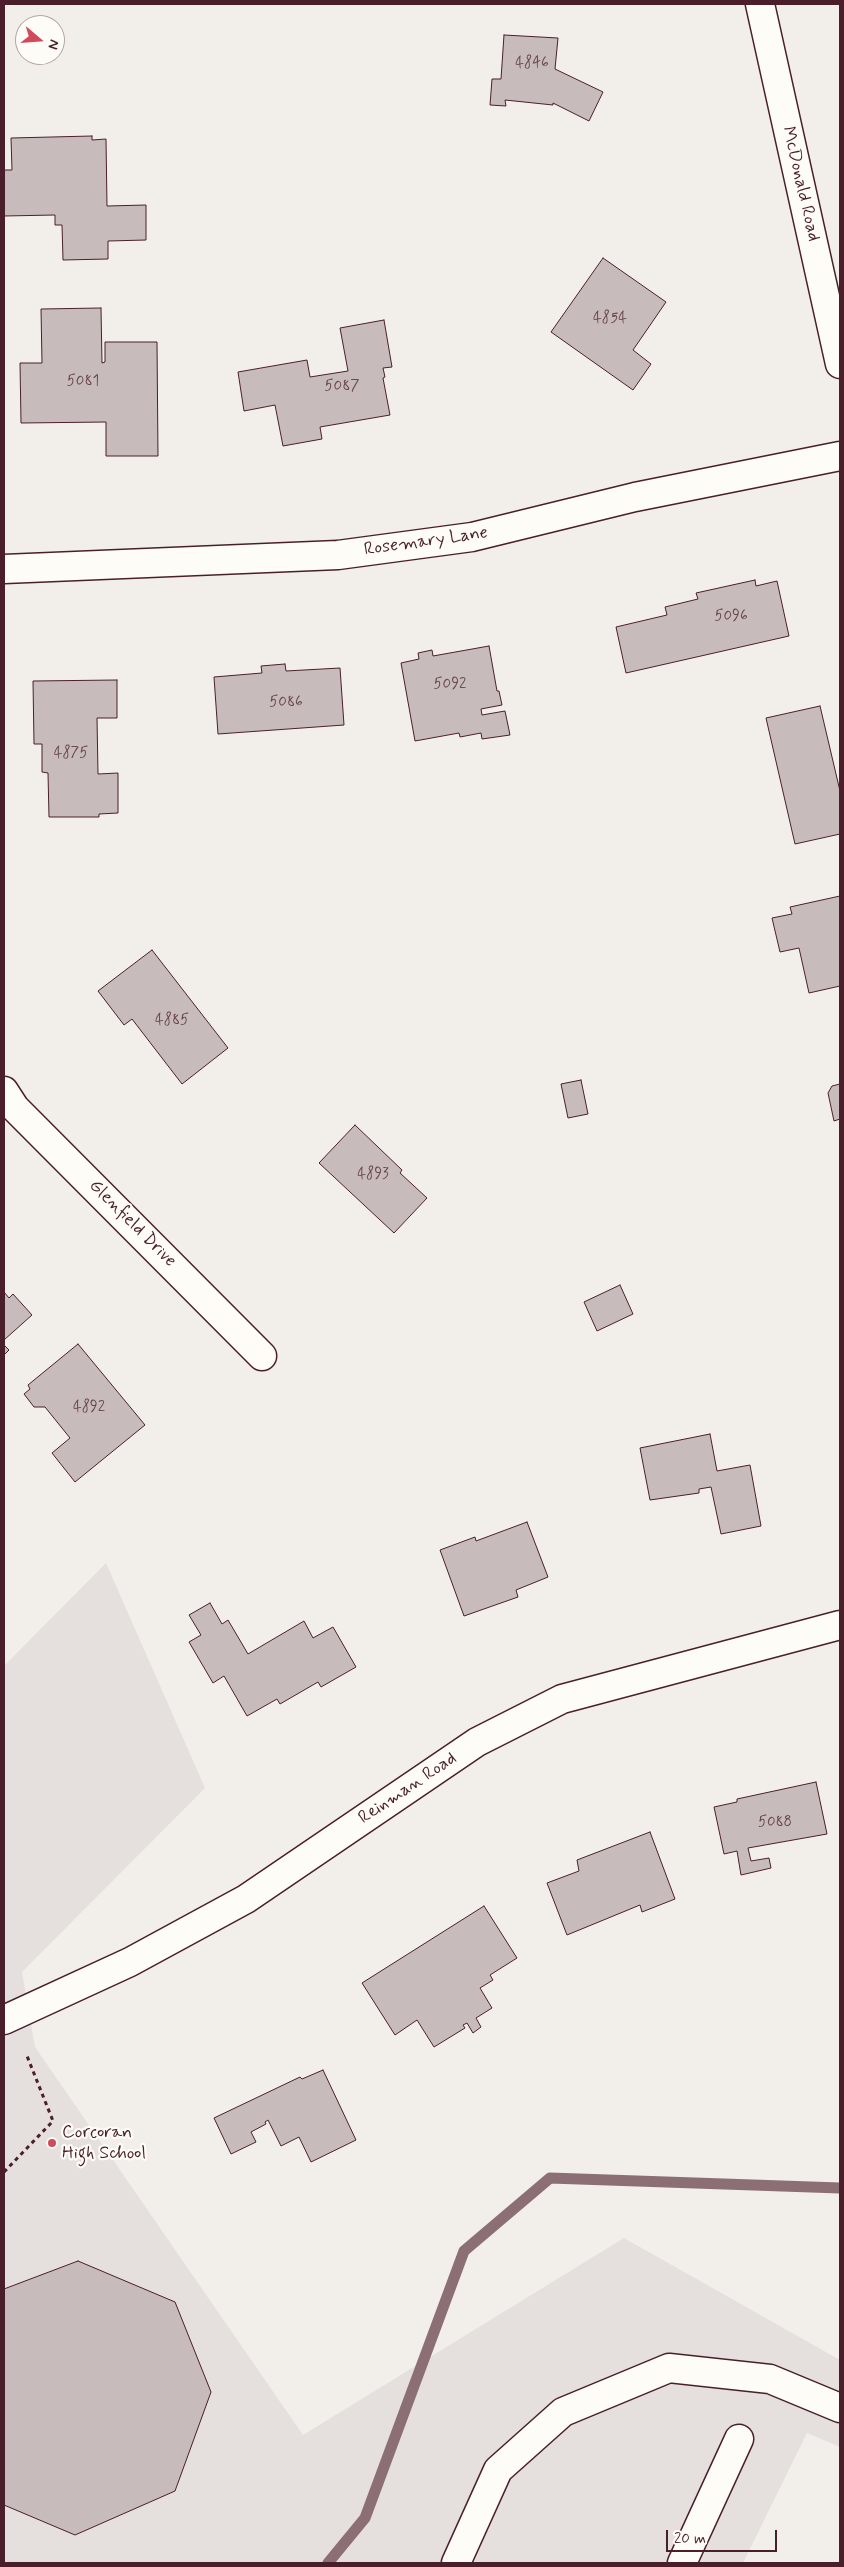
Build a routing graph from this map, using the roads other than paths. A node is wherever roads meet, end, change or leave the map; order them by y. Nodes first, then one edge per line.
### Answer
1 (760, 4) edge
2 (840, 364) edge
3 (840, 456) edge
4 (4, 569) edge
5 (4, 1091) edge
6 (262, 1356) dead end
7 (840, 1625) edge
8 (4, 2020) edge
9 (840, 2408) edge
10 (739, 2439) dead end
11 (458, 2562) edge
12 (682, 2563) edge

1 - 2 street, McDonald Road
3 - 4 street, Rosemary Lane
5 - 6 street, Glenfield Drive
7 - 8 street, Reinman Road
9 - 11 street
10 - 12 street

